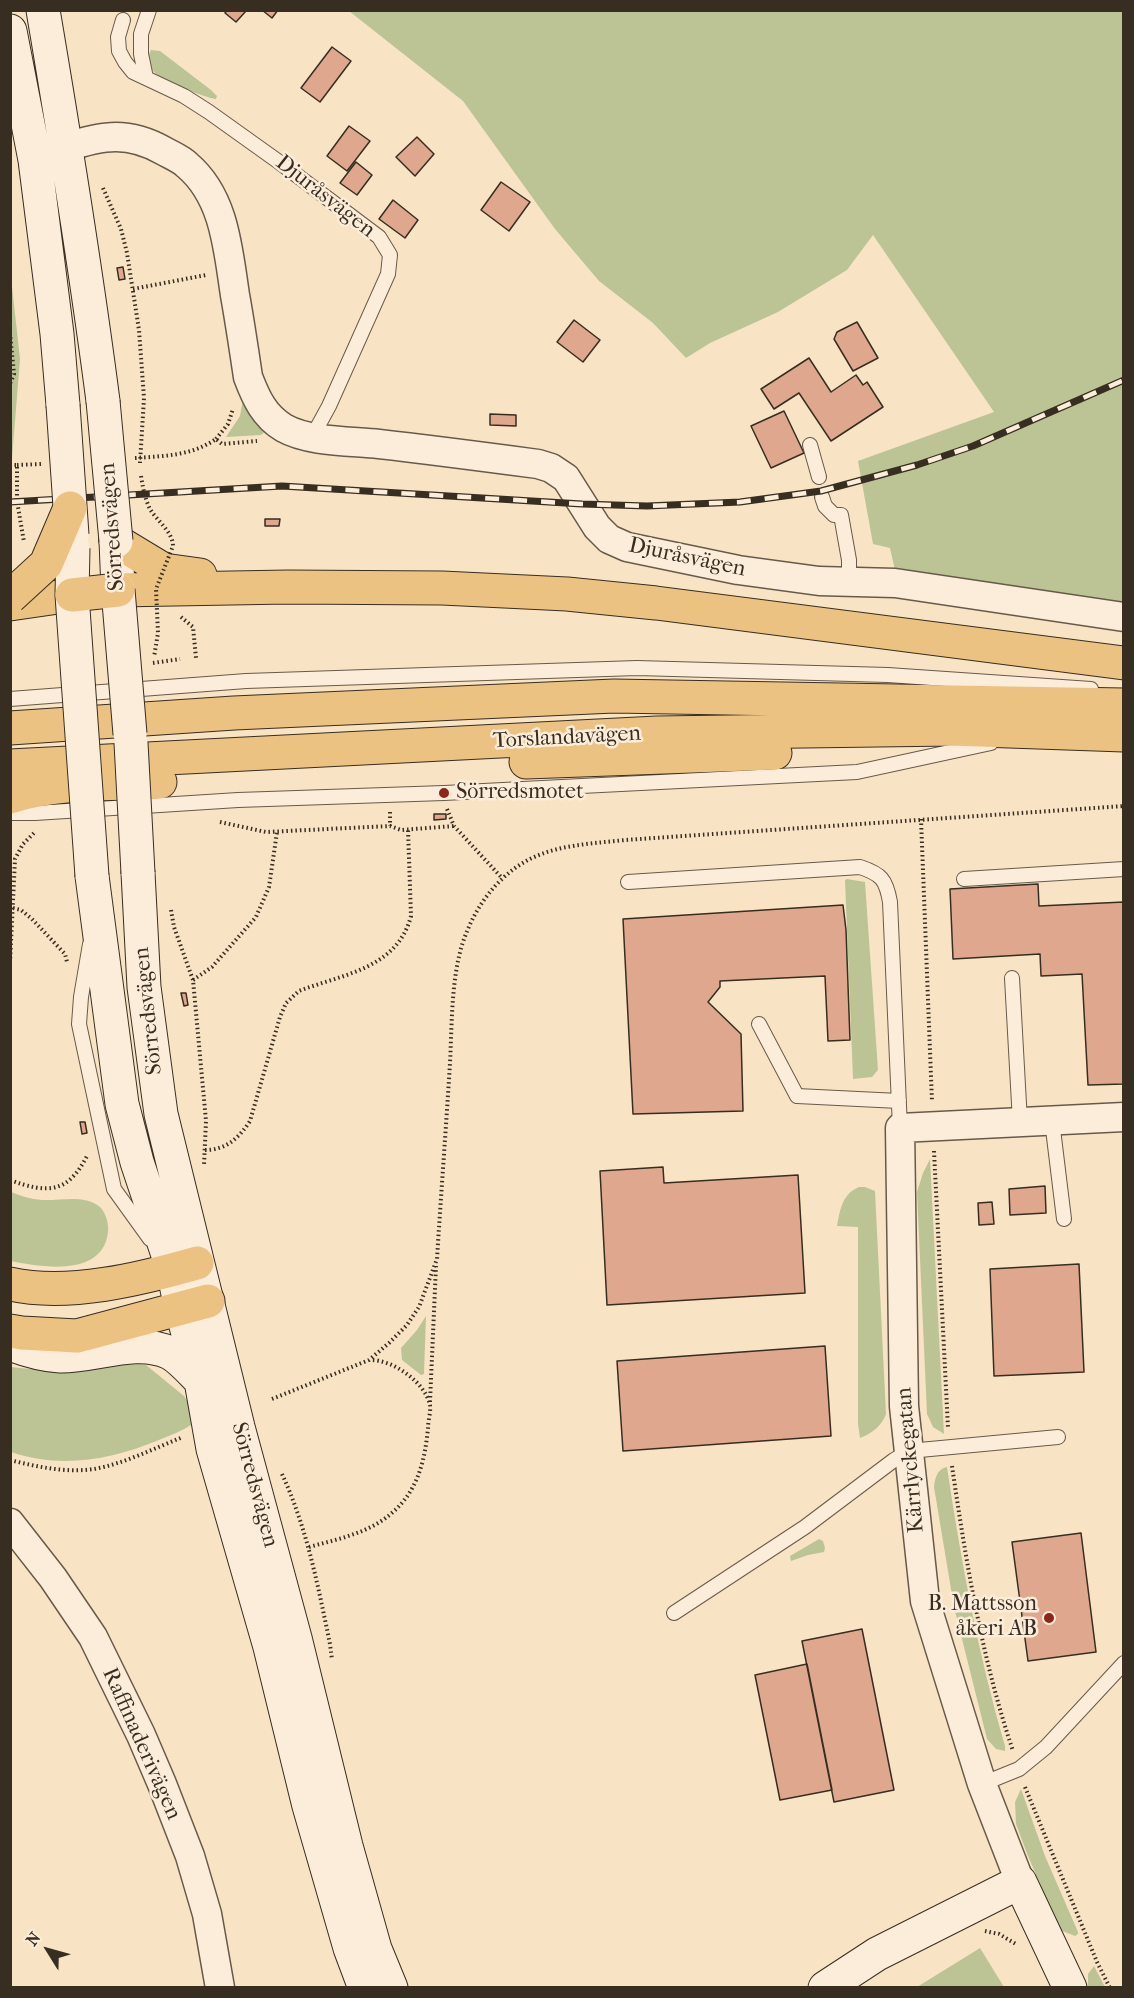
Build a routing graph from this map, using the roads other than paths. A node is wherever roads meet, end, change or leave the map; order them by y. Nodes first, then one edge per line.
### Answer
1 (43, 10) edge
2 (148, 10) edge
3 (123, 20) dead end
4 (10, 31) edge
5 (146, 78) junction
6 (67, 147) junction
7 (299, 433) junction
8 (810, 446) dead end
9 (819, 477) dead end
10 (822, 497) dead end
11 (70, 508) junction
12 (116, 541) junction
13 (160, 580) junction
14 (849, 582) junction
15 (118, 590) junction
16 (72, 595) junction
17 (10, 597) edge
18 (10, 603) edge
19 (1124, 617) edge
20 (1124, 663) edge
21 (1112, 697) edge
22 (10, 699) edge
23 (10, 728) edge
24 (952, 729) junction
25 (1039, 732) junction
26 (1124, 735) edge
27 (10, 766) edge
28 (23, 805) edge
29 (10, 813) edge
30 (10, 822) edge
31 (1124, 869) edge
32 (964, 879) dead end
33 (628, 882) dead end
34 (1012, 978) dead end
35 (759, 1024) dead end
36 (900, 1115) junction
37 (1124, 1117) edge
38 (1052, 1121) junction
39 (1020, 1122) junction
40 (1064, 1219) dead end
41 (185, 1266) junction
42 (10, 1284) edge
43 (195, 1305) junction
44 (10, 1331) edge
45 (10, 1344) edge
46 (201, 1381) junction
47 (1058, 1437) dead end
48 (909, 1451) junction
49 (10, 1523) edge
50 (674, 1613) dead end
51 (1124, 1663) edge
52 (982, 1784) junction
53 (1020, 1882) junction
54 (1064, 1975) edge
55 (220, 1988) edge
56 (365, 1988) edge
57 (391, 1988) edge
58 (825, 1988) edge

1 - 6 street, Sörredsvägen
2 - 5 lane
3 - 5 lane, Djuråsvägen
4 - 11 street, Sörredsvägen, bridge
5 - 7 lane, Djuråsvägen
6 - 7 street
6 - 12 street, Sörredsvägen, bridge
7 - 14 street, Djuråsvägen
8 - 9 lane
10 - 14 lane
11 - 16 street, Sörredsvägen, bridge
11 - 17 main road, bridge
12 - 13 main road
12 - 15 street, Sörredsvägen
13 - 15 main road
13 - 20 main road
14 - 19 street, Djuråsvägen
15 - 16 main road, bridge
15 - 41 street, Sörredsvägen, bridge
16 - 18 main road
16 - 41 street, Sörredsvägen, bridge
21 - 22 lane
21 - 23 main road, Torslandavägen
24 - 25 main road, Torslandavägen
24 - 27 main road, Torslandavägen
24 - 28 main road
25 - 26 main road, Torslandavägen
25 - 28 lane
28 - 29 lane
28 - 30 lane
31 - 32 lane
33 - 36 lane
34 - 39 lane
35 - 36 lane
36 - 39 street
36 - 48 street, Kärrlyckegatan
37 - 38 street
38 - 39 street
38 - 40 lane
41 - 42 main road
41 - 43 street, Sörredsvägen
43 - 44 main road
43 - 46 street, Sörredsvägen
43 - 57 street, Sörredsvägen
45 - 46 street
46 - 56 street, Sörredsvägen
47 - 48 lane
48 - 50 lane
48 - 52 street, Kärrlyckegatan
49 - 55 street, Raffinaderivägen
51 - 52 lane
52 - 53 street, Kärrlyckegatan
53 - 54 street, Kärrlyckegatan
53 - 58 street

